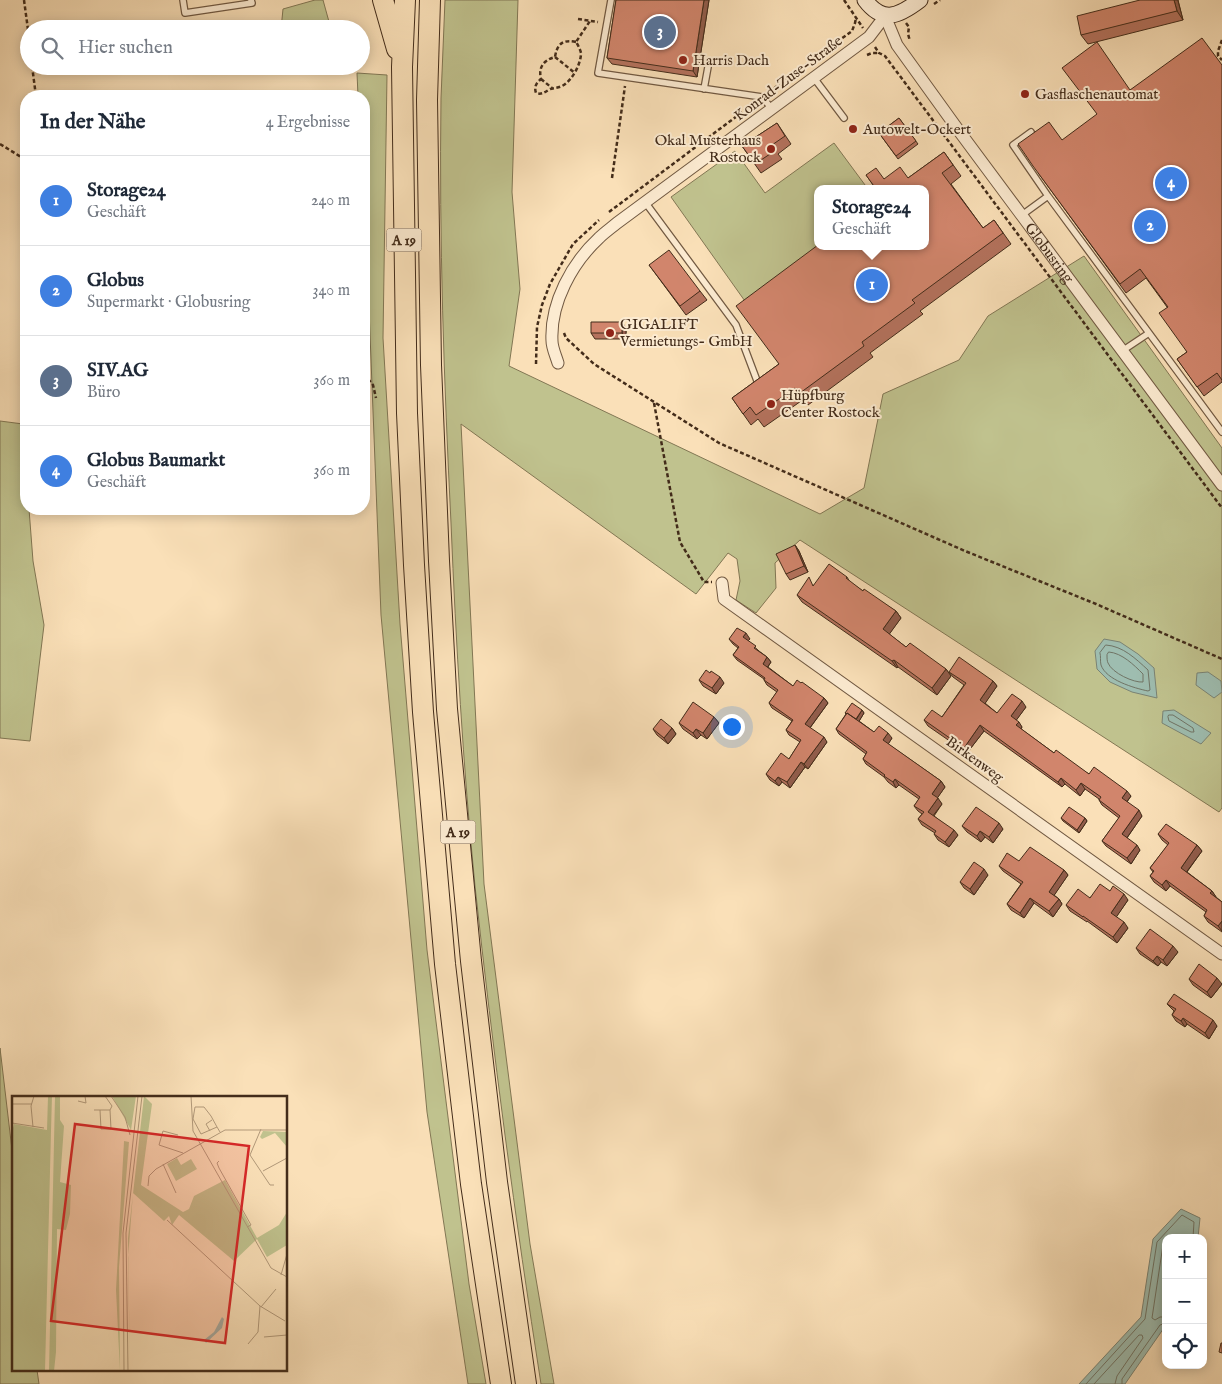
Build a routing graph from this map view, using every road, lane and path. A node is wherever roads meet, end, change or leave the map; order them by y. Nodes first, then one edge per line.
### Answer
1 (24, 0) edge
2 (183, 0) edge
3 (251, 0) edge
4 (383, 0) edge
5 (405, 0) edge
6 (430, 0) edge
7 (611, 0) edge
8 (844, 0) edge
9 (865, 0) edge
10 (920, 0) edge
11 (881, 14) junction
12 (856, 16) dead end
13 (578, 19) dead end
14 (27, 20) edge
15 (590, 21) junction
16 (608, 23) junction
17 (1222, 40) edge
18 (576, 42) junction
19 (865, 55) dead end
20 (555, 57) junction
21 (1222, 60) edge
22 (402, 67) junction
23 (708, 67) dead end
24 (575, 73) junction
25 (33, 75) edge
26 (627, 77) junction
27 (814, 78) junction
28 (541, 79) junction
29 (552, 88) junction
30 (704, 89) junction
31 (35, 90) edge
32 (772, 109) junction
33 (844, 118) dead end
34 (1031, 132) edge
35 (0, 144) edge
36 (20, 156) edge
37 (612, 178) dead end
38 (1048, 196) junction
39 (645, 202) junction
40 (1022, 216) junction
41 (563, 331) dead end
42 (1149, 333) junction
43 (1122, 351) junction
44 (558, 363) dead end
45 (370, 381) edge
46 (760, 389) edge
47 (376, 398) dead end
48 (654, 402) junction
49 (1222, 432) edge
50 (1222, 485) edge
51 (1222, 508) edge
52 (722, 583) joint
53 (1222, 659) edge
54 (1222, 954) edge
55 (501, 1384) edge
56 (526, 1384) edge

1 - 14 path
2 - 3 lane
4 - 22 highway
5 - 22 highway, A 19
6 - 56 highway, A 19
7 - 16 lane
8 - 12 path
9 - 11 street
10 - 11 street
11 - 27 street, Konrad-Zuse-Straße
11 - 40 street, Globusring
13 - 15 path
15 - 16 path
15 - 18 path
16 - 26 lane
17 - 21 path
18 - 20 path
18 - 24 path
19 - 51 path
20 - 24 path
20 - 28 path
22 - 55 highway, A 19
23 - 30 lane
24 - 29 path
25 - 31 path
26 - 30 lane
26 - 37 path
27 - 32 street, Konrad-Zuse-Straße
27 - 33 lane
28 - 29 path
28 - 29 path
30 - 32 lane
32 - 39 street, Konrad-Zuse-Straße
34 - 38 lane
35 - 36 path
38 - 40 lane
38 - 42 lane
39 - 44 street, Konrad-Zuse-Straße
39 - 46 lane
40 - 43 street, Globusring
41 - 48 path
42 - 43 lane
42 - 49 lane
43 - 50 street, Globusring
45 - 47 path
48 - 52 path
48 - 53 path
52 - 54 street, Birkenweg

